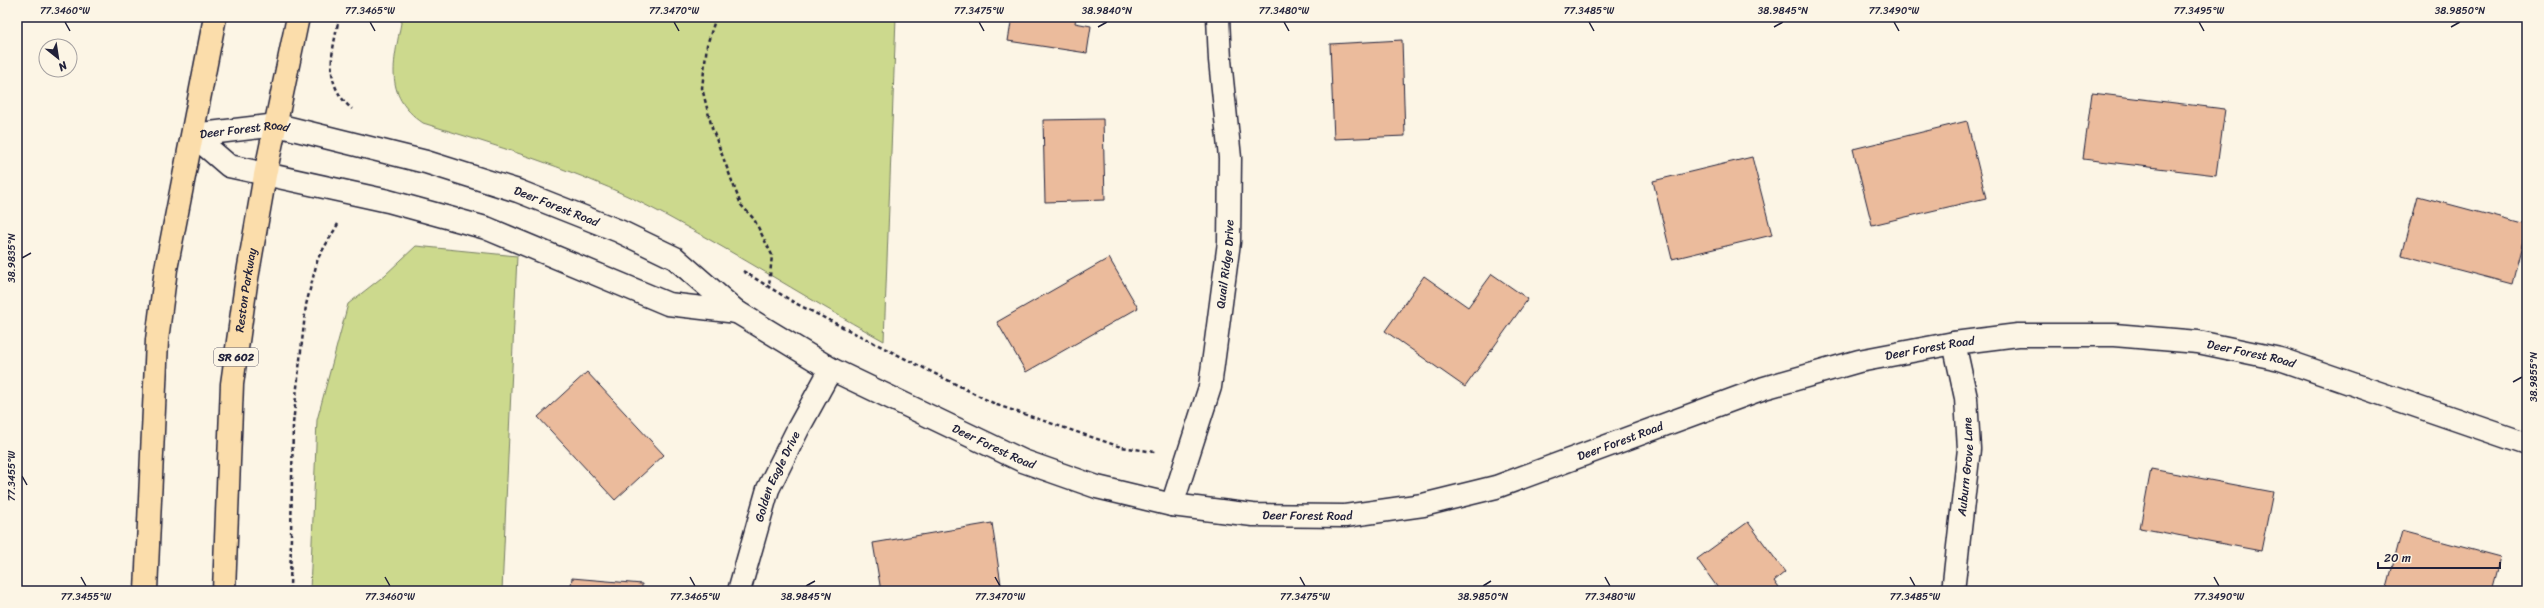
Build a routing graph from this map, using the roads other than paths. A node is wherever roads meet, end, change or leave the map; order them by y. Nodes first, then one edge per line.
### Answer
1 (215, 17) edge
2 (298, 17) edge
3 (1218, 17) edge
4 (277, 125) junction
5 (193, 135) junction
6 (265, 175) junction
7 (737, 312) junction
8 (1954, 343) junction
9 (831, 369) junction
10 (2527, 444) edge
11 (1172, 505) junction
12 (146, 591) edge
13 (224, 591) edge
14 (739, 591) edge
15 (1953, 591) edge

1 - 5 main road
2 - 4 main road, Reston Parkway / SR 602
3 - 11 street, Quail Ridge Drive
4 - 5 street, Deer Forest Road
4 - 6 main road, Reston Parkway / SR 602
4 - 7 street, Deer Forest Road
5 - 6 street, Deer Forest Road
5 - 12 main road
6 - 7 street, Deer Forest Road
6 - 13 main road, Reston Parkway / SR 602
7 - 9 street, Deer Forest Road
8 - 10 street, Deer Forest Road
8 - 11 street, Deer Forest Road
8 - 15 street, Auburn Grove Lane
9 - 11 street, Deer Forest Road
9 - 14 street, Golden Eagle Drive

